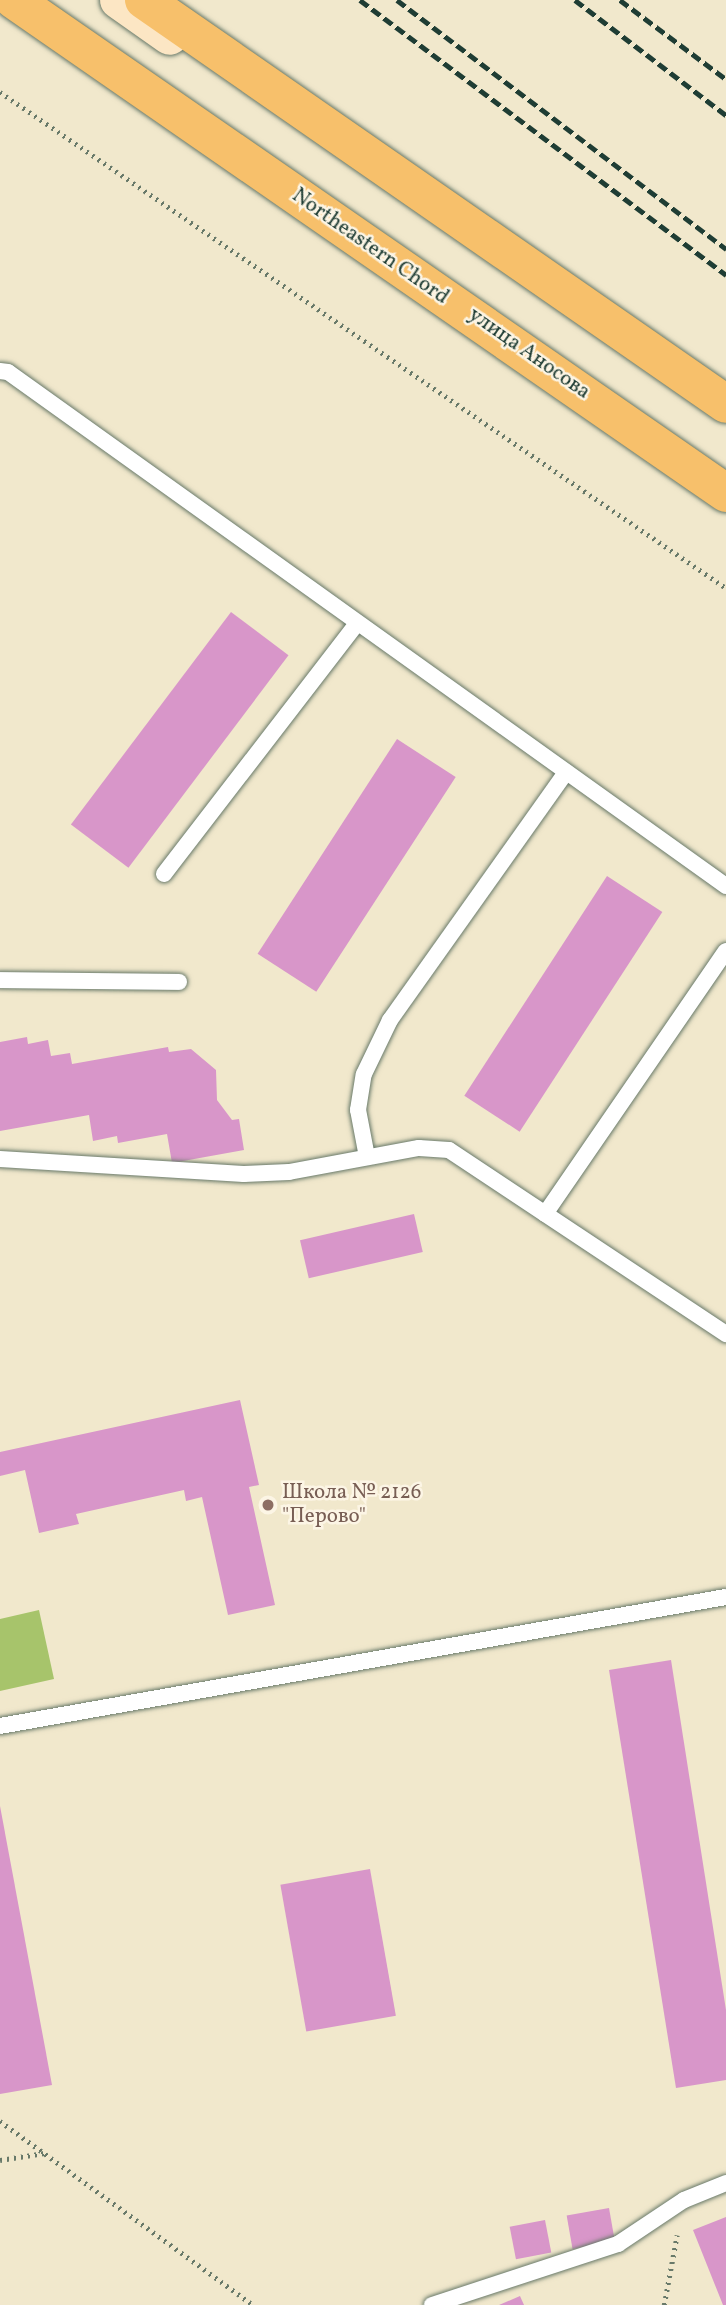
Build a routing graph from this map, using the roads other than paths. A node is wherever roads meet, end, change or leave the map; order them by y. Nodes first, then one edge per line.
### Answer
1 (14, 0) edge
2 (23, 0) edge
3 (118, 0) edge
4 (144, 0) edge
5 (0, 9) edge
6 (97, 57) junction
7 (0, 371) edge
8 (726, 404) edge
9 (726, 423) edge
10 (726, 492) edge
11 (357, 622) junction
12 (566, 772) junction
13 (164, 874) dead end
14 (726, 886) edge
15 (726, 951) edge
16 (0, 980) edge
17 (179, 982) dead end
18 (367, 1157) junction
19 (0, 1160) edge
20 (545, 1214) junction
21 (726, 1334) edge
22 (726, 1597) edge
23 (0, 1726) edge
24 (726, 2183) edge
25 (442, 2303) edge

1 - 6 main road, Northeastern Chord
2 - 10 street, улица Аносова
3 - 9 street
4 - 8 main road
5 - 6 street
6 - 10 main road, Northeastern Chord
7 - 11 lane
11 - 12 lane
11 - 13 lane
12 - 14 lane
12 - 18 lane
15 - 20 lane
16 - 17 lane
18 - 19 lane
18 - 20 lane
20 - 21 lane
22 - 23 lane
24 - 25 lane

